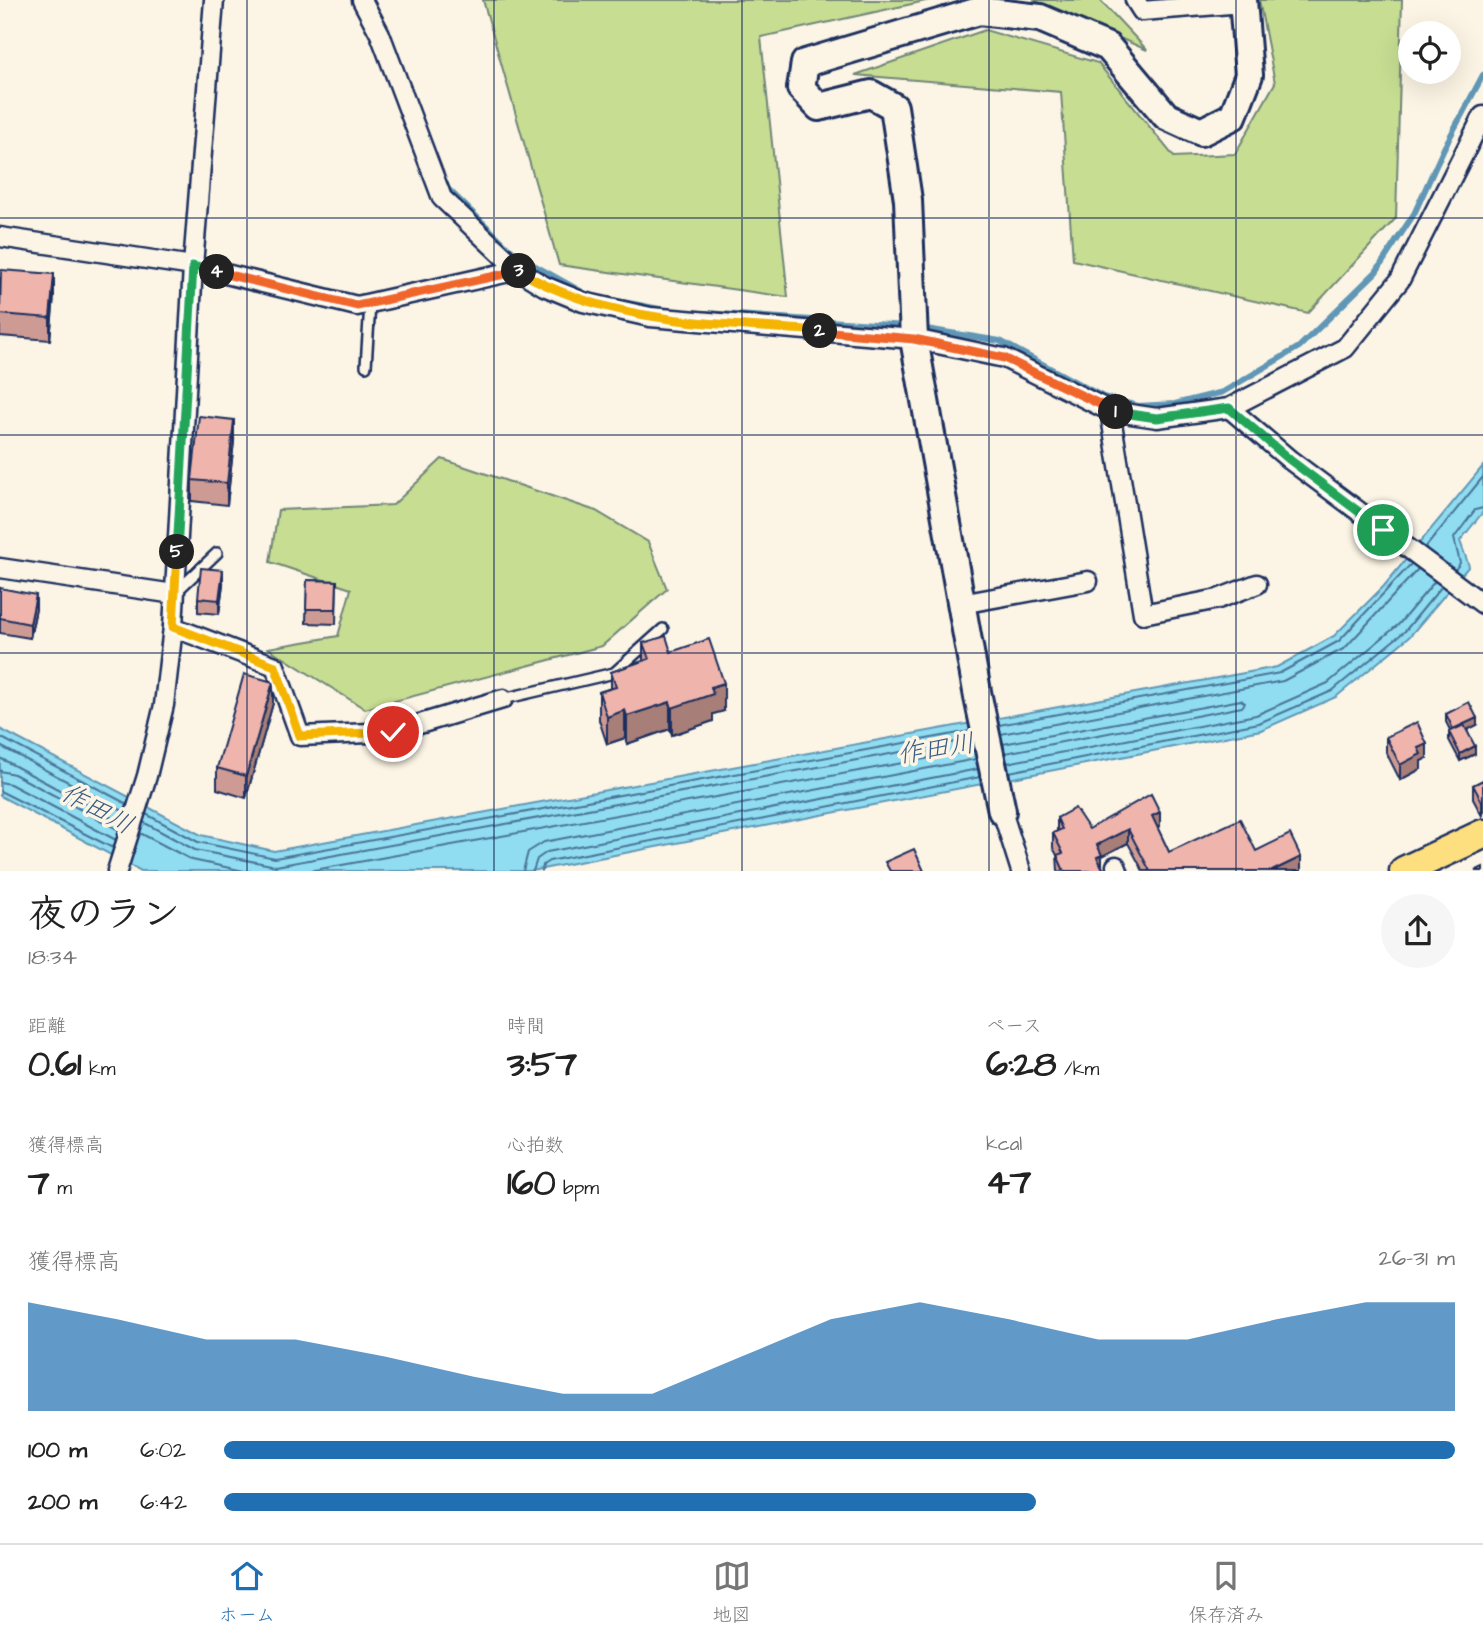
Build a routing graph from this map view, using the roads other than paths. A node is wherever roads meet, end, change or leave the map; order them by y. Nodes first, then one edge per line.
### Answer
1 (214, 0) edge
2 (362, 0) edge
3 (1135, 0) edge
4 (1243, 1) edge
5 (1483, 116) edge
6 (0, 237) edge
7 (193, 266) junction
8 (518, 270) junction
9 (370, 303) junction
10 (913, 331) junction
11 (366, 366) dead end
12 (1229, 408) junction
13 (1110, 411) junction
14 (217, 553) dead end
15 (0, 569) edge
16 (1088, 581) dead end
17 (1257, 584) dead end
18 (174, 594) junction
19 (961, 604) junction
20 (1483, 604) edge
21 (173, 627) junction
22 (663, 629) dead end
23 (503, 699) joint
24 (1002, 811) joint
25 (1483, 834) edge
26 (117, 871) edge
27 (1021, 871) edge
28 (1404, 871) edge

1 - 7 street
2 - 8 street
3 - 4 street
4 - 10 street
5 - 12 street
6 - 7 street
7 - 9 street
7 - 18 street
8 - 9 street
8 - 10 street
9 - 11 lane
10 - 13 street
10 - 19 street
12 - 13 street
12 - 20 street
13 - 17 street
14 - 18 lane
15 - 18 street
16 - 19 street
18 - 21 street
19 - 24 street
21 - 23 street
21 - 26 street
22 - 23 lane
24 - 27 street
25 - 28 main road

